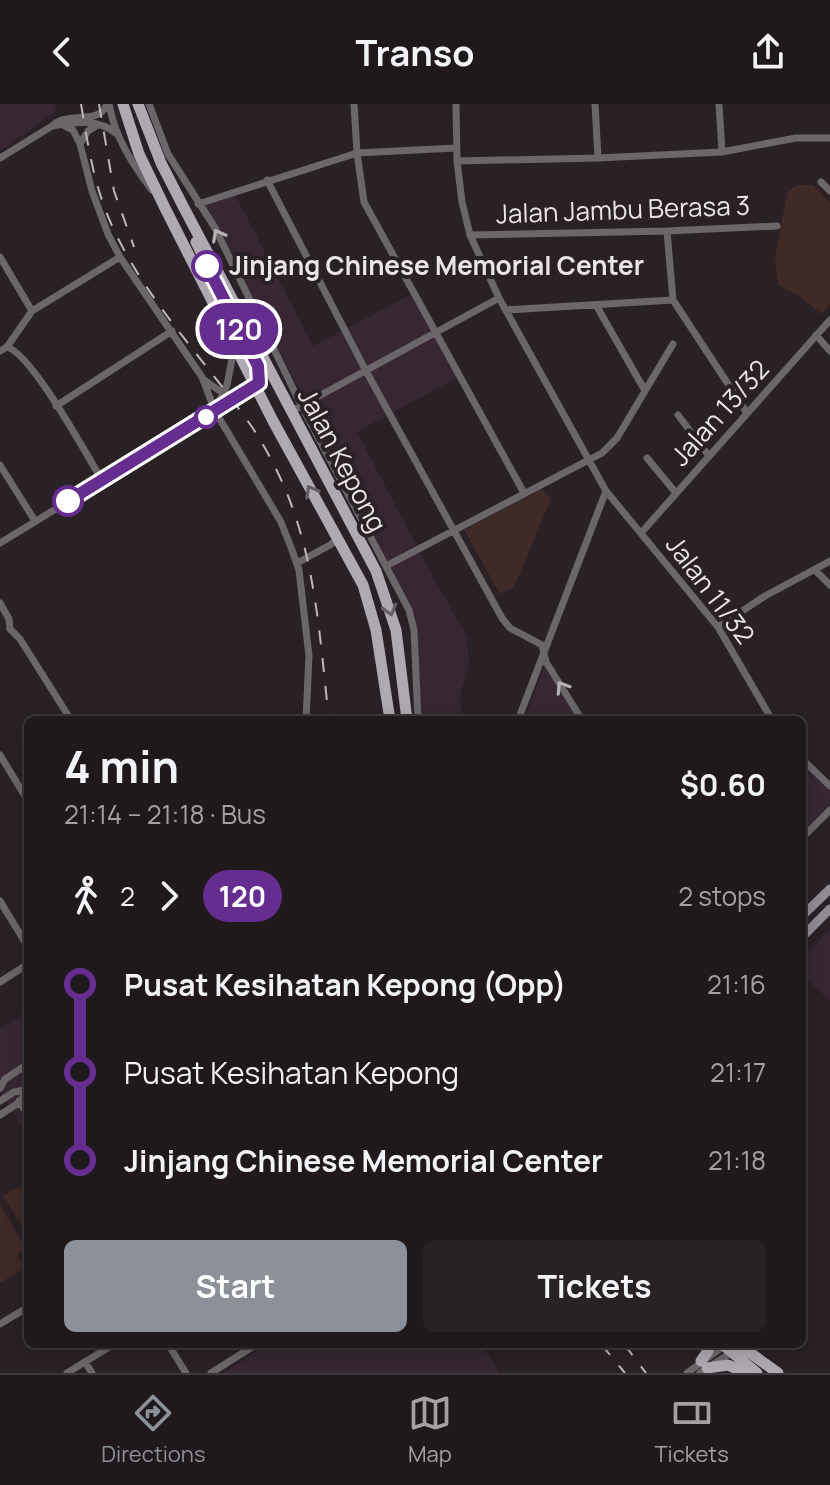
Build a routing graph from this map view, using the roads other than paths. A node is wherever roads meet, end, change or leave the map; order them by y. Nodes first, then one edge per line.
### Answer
1 (108, 104) edge
2 (123, 104) edge
3 (138, 104) edge
4 (149, 104) edge
5 (354, 104) edge
6 (456, 104) edge
7 (595, 104) edge
8 (719, 104) edge
9 (100, 124) junction
10 (55, 125) junction
11 (117, 134) junction
12 (830, 138) edge
13 (80, 144) junction
14 (456, 148) junction
15 (722, 152) junction
16 (357, 153) junction
17 (0, 158) edge
18 (598, 158) junction
19 (457, 161) junction
20 (267, 180) junction
21 (821, 182) dead end
22 (830, 191) edge
23 (198, 204) junction
24 (165, 208) junction
25 (184, 208) junction
26 (777, 226) dead end
27 (667, 231) junction
28 (470, 235) junction
29 (0, 257) edge
30 (120, 257) junction
31 (499, 298) junction
32 (673, 300) junction
33 (596, 305) junction
34 (506, 310) junction
35 (32, 311) junction
36 (830, 320) edge
37 (172, 331) junction
38 (437, 333) junction
39 (816, 335) junction
40 (673, 344) dead end
41 (235, 345) junction
42 (3, 349) edge
43 (830, 351) edge
44 (366, 371) junction
45 (202, 377) junction
46 (256, 387) junction
47 (644, 389) junction
48 (224, 394) junction
49 (56, 406) junction
50 (296, 408) junction
51 (215, 411) junction
52 (747, 413) junction
53 (678, 415) dead end
54 (709, 456) junction
55 (647, 458) dead end
56 (589, 461) junction
57 (0, 465) edge
58 (102, 480) junction
59 (606, 491) junction
60 (524, 493) junction
61 (676, 493) junction
62 (35, 521) junction
63 (452, 531) junction
64 (641, 533) junction
65 (335, 534) junction
66 (0, 543) edge
67 (830, 561) edge
68 (297, 563) junction
69 (382, 568) junction
70 (815, 570) junction
71 (830, 585) edge
72 (0, 603) edge
73 (718, 627) junction
74 (10, 629) junction
75 (0, 635) edge
76 (545, 653) junction
77 (68, 716) edge
78 (306, 716) edge
79 (389, 716) edge
80 (407, 716) edge
81 (418, 716) edge
82 (520, 716) edge
83 (580, 716) edge
84 (770, 716) edge
85 (0, 755) edge
86 (806, 763) edge
87 (830, 786) edge
88 (24, 794) edge
89 (830, 810) edge
90 (806, 834) edge
91 (830, 889) edge
92 (0, 901) edge
93 (830, 909) edge
94 (806, 912) edge
95 (806, 933) edge
96 (24, 940) edge
97 (24, 967) edge
98 (0, 982) edge
99 (24, 1067) edge
100 (0, 1089) edge
101 (24, 1091) edge
102 (14, 1092) junction
103 (24, 1096) edge
104 (2, 1099) edge
105 (20, 1102) junction
106 (24, 1108) edge
107 (0, 1115) edge
108 (24, 1309) edge
109 (0, 1324) edge
110 (108, 1348) edge
111 (170, 1348) edge
112 (251, 1348) edge
113 (726, 1348) edge
114 (730, 1348) edge
115 (738, 1348) edge
116 (757, 1348) edge
117 (85, 1362) junction
118 (703, 1367) edge
119 (67, 1373) edge
120 (92, 1373) edge
121 (186, 1373) edge
122 (211, 1373) edge
123 (687, 1373) edge
124 (746, 1373) edge
125 (757, 1373) edge
126 (778, 1373) edge
127 (785, 1373) edge

1 - 10 street
1 - 11 street
2 - 24 main road, Jalan Kepong
3 - 25 main road, Jalan Kepong
4 - 23 street, Jalan Kepong
5 - 16 street
6 - 14 street, Jalan 11/32
7 - 18 street
8 - 15 street
9 - 10 street
9 - 11 street
9 - 13 street
10 - 13 street
10 - 17 street
11 - 24 street
12 - 15 street
13 - 30 street
14 - 16 street
14 - 19 street, Jalan 11/32
15 - 18 street
16 - 20 street
16 - 38 street
18 - 19 street
19 - 28 street, Jalan 11/32
20 - 23 street
20 - 44 street
21 - 22 street
50 -> 23 street, Jalan Kepong
24 - 41 main road, Jalan Kepong
25 - 46 main road
25 - 50 main road, Jalan Kepong
26 - 27 street, Jalan Jambu Berasa 3
27 - 28 street, Jalan Jambu Berasa 3
27 - 32 street
28 - 31 street, Jalan 11/32
29 - 35 street
30 - 35 street
30 - 37 street
31 - 34 street, Jalan 11/32
31 - 38 street
32 - 33 street
32 - 52 street
33 - 34 street
33 - 47 street
34 - 56 street, Jalan 11/32
35 - 42 street
36 - 39 street, Jalan 13/32
37 - 45 street
37 - 49 street
38 - 44 street
38 - 60 street
39 - 43 street
39 - 52 street, Jalan 13/32
40 - 47 street
41 - 46 main road, Jalan Kepong
41 - 48 street
42 - 49 street
44 - 50 street
44 - 63 street
45 - 48 street
45 - 51 street
46 - 51 street
65 -> 46 main road, Jalan Kepong
47 - 56 street
48 - 51 street
49 - 58 street
50 - 69 main road, Jalan Kepong
51 - 58 street
51 - 68 street
52 - 54 street, Jalan 13/32
53 - 54 street
54 - 61 street, Jalan 13/32
55 - 61 street
56 - 59 street, Jalan 11/32
56 - 60 street
57 - 62 street
58 - 62 street
59 - 64 street, Jalan 11/32
59 - 76 street
60 - 63 street
61 - 64 street, Jalan 13/32
62 - 66 street
63 - 69 street
63 - 76 street
64 - 73 street, Jalan 11/32
65 - 68 street
65 - 79 main road, Jalan Kepong
67 - 70 street
68 - 78 street
69 -> 80 main road, Jalan Kepong
69 - 81 street
70 - 71 street
70 - 73 street
72 - 74 street
73 - 84 street, Jalan 11/32
74 - 75 street
74 - 77 street
76 - 82 street
83 -> 76 street
85 - 88 street
86 - 87 street
89 - 90 street
91 - 94 main road
92 - 96 street
93 - 95 main road
97 - 98 street
99 - 100 street
100 - 104 street
101 - 102 street
102 - 104 street
102 - 105 street
103 - 105 street
105 - 106 street
105 - 107 street
108 - 109 street
110 - 117 street
111 - 121 street
112 - 122 street
113 - 118 street
114 - 125 main road
115 - 126 main road
116 - 127 main road
117 - 119 street
117 - 120 street
118 - 123 street
118 - 124 main road

